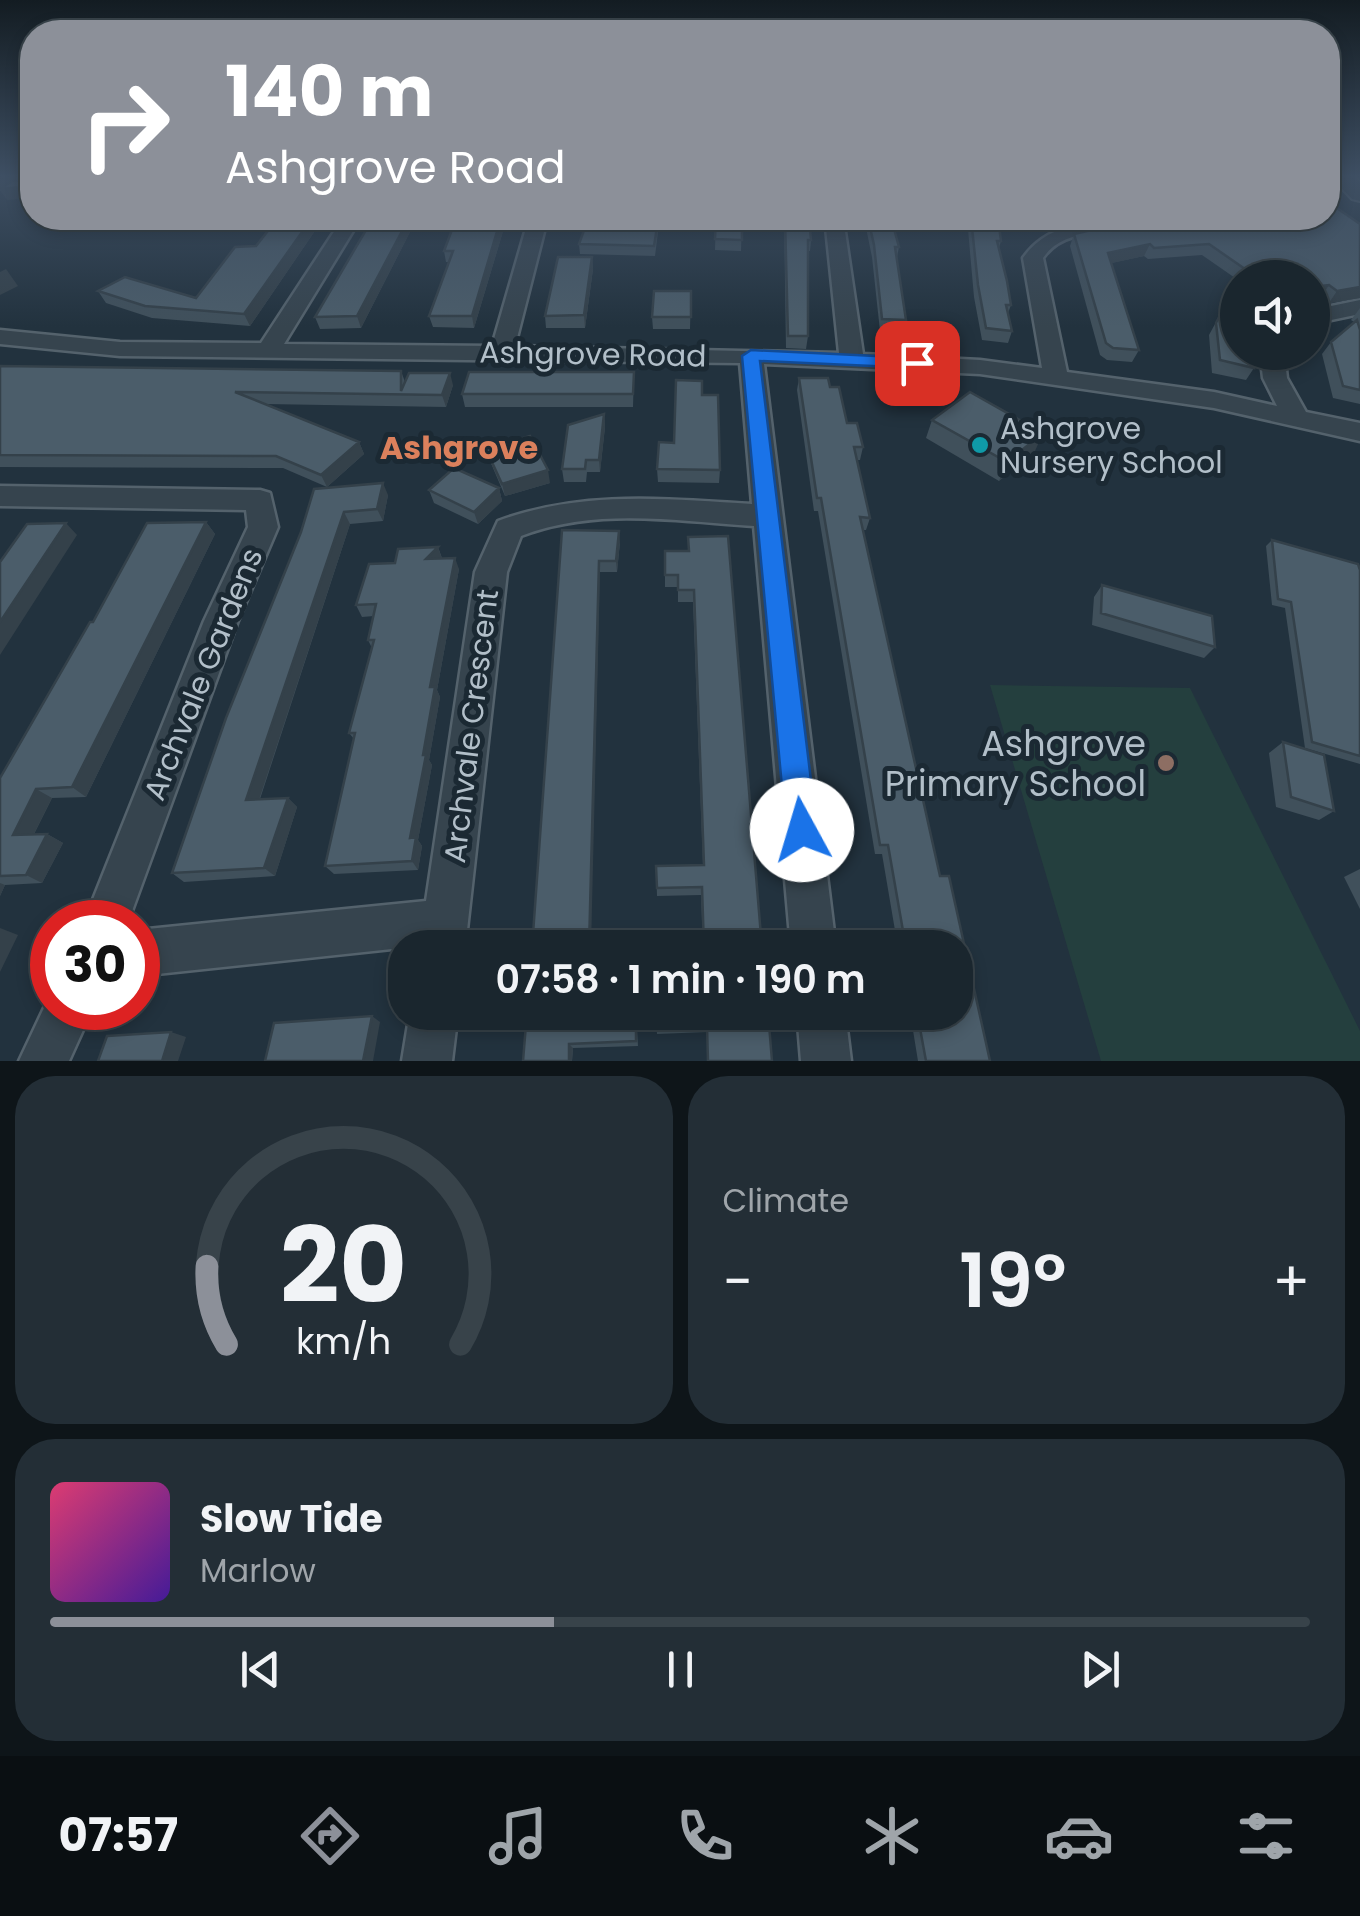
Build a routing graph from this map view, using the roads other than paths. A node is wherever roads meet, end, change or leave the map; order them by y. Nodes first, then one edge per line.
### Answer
1 (344, 230) edge
2 (535, 230) edge
3 (836, 230) edge
4 (1095, 230) edge
5 (1360, 308) edge
6 (1330, 313) edge
7 (0, 338) edge
8 (267, 352) junction
9 (502, 353) junction
10 (751, 356) junction
11 (852, 359) junction
12 (1274, 370) edge
13 (1056, 376) junction
14 (1296, 417) junction
15 (1360, 432) edge
16 (5, 503) edge
17 (768, 516) junction
18 (114, 900) edge
19 (445, 930) edge
20 (812, 930) edge
21 (388, 937) edge
22 (160, 952) edge
23 (59, 1030) edge
24 (431, 1030) edge
25 (823, 1030) edge
26 (44, 1061) edge
27 (427, 1061) edge
28 (826, 1061) edge

1 - 8 street
2 - 9 street
3 - 11 street
4 - 13 street
5 - 6 street
7 - 8 street, Ashgrove Road
8 - 9 street, Ashgrove Road
9 - 10 street, Ashgrove Road
10 - 11 street, Ashgrove Road
10 - 17 street
11 - 13 street, Ashgrove Road
12 - 14 street
13 - 14 street, Ashgrove Road
14 - 15 street, Ashgrove Road
16 - 18 street, Archvale Gardens
17 - 19 street, Archvale Crescent
17 - 20 street
21 - 22 street
23 - 26 street
24 - 27 street
25 - 28 street

